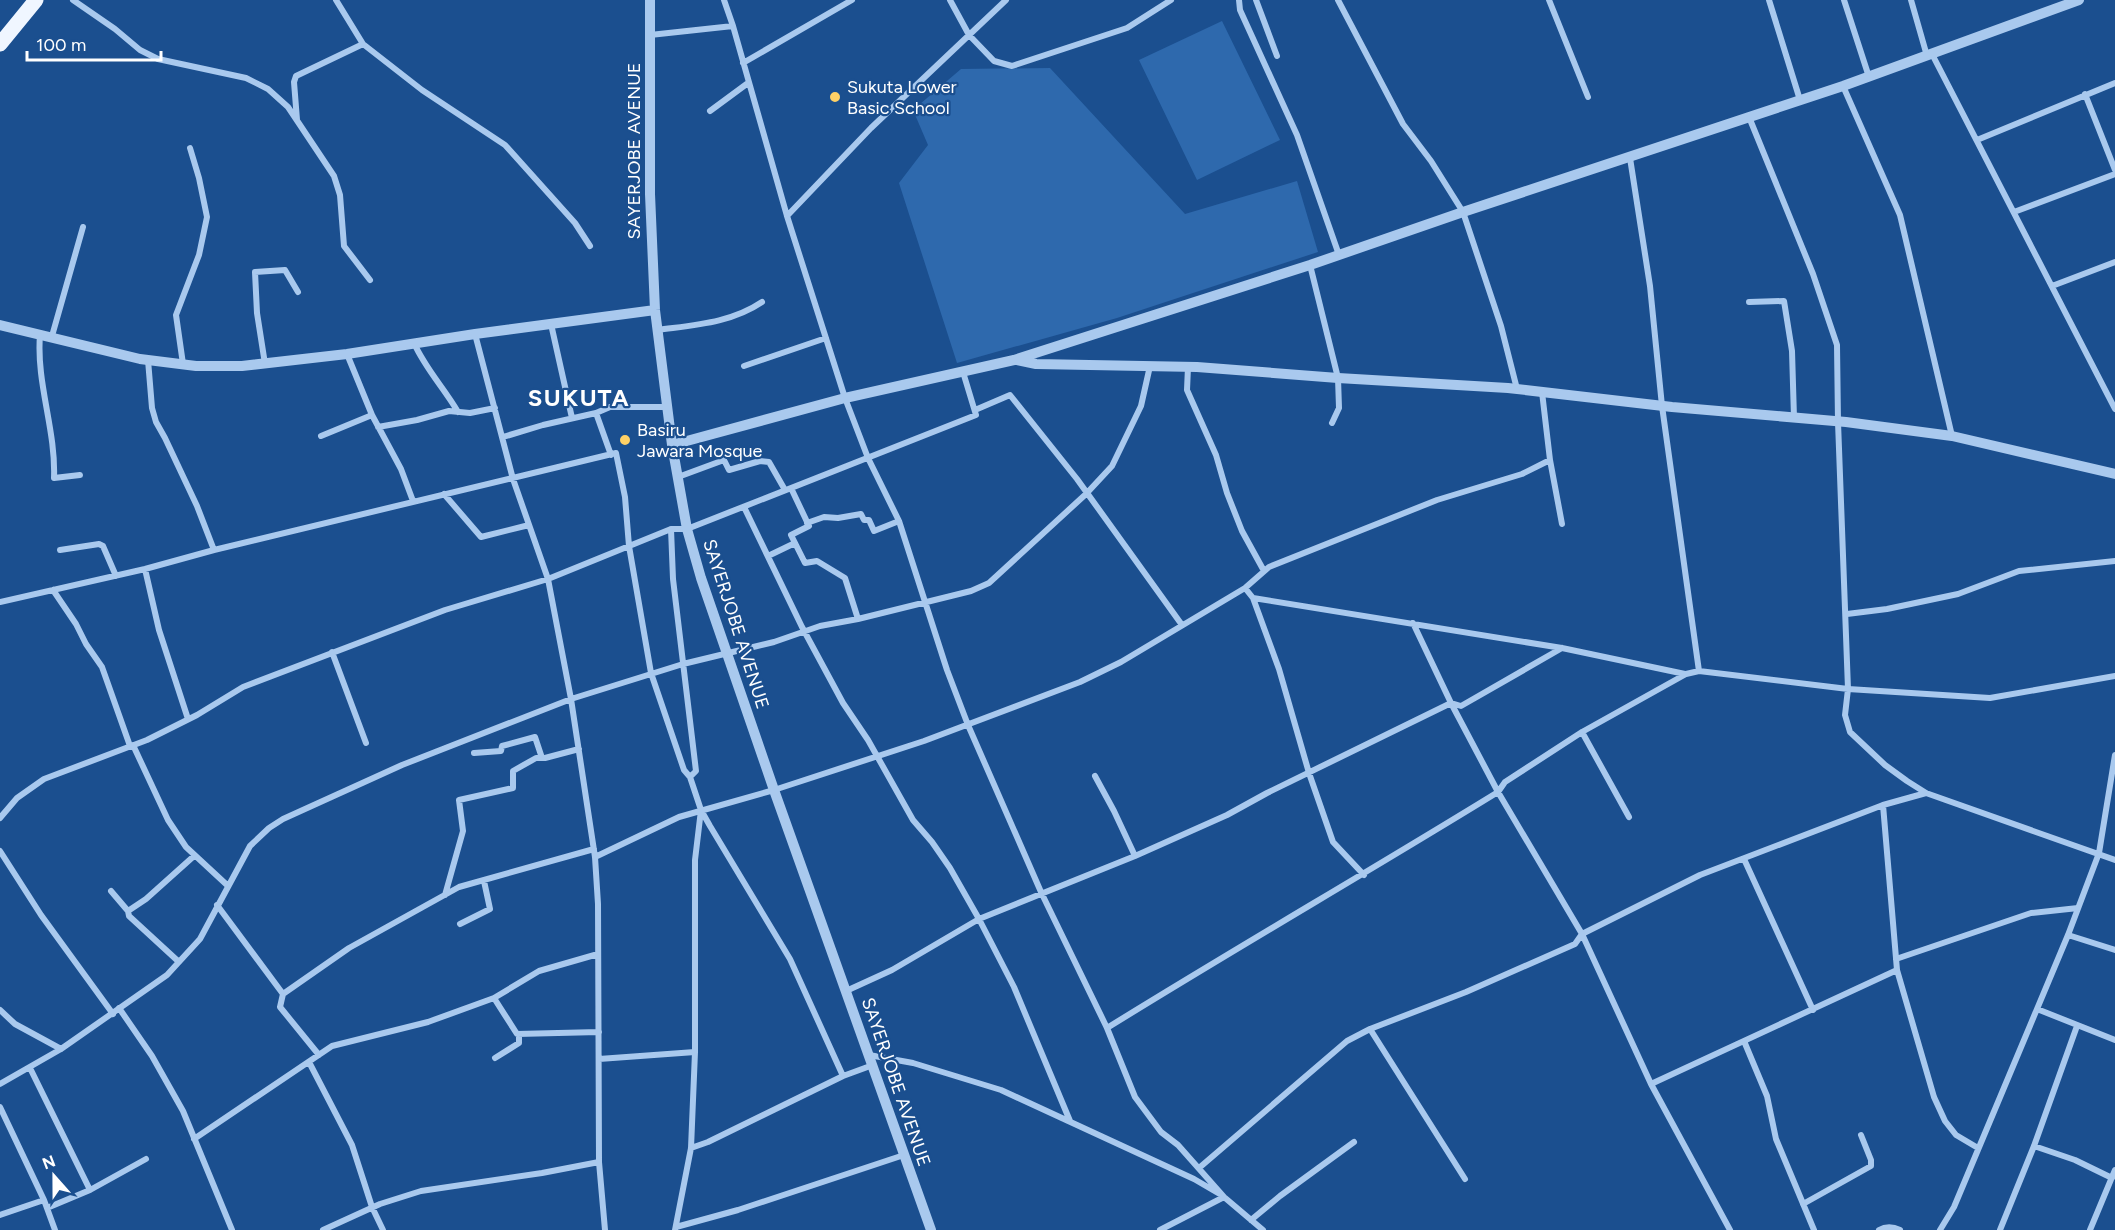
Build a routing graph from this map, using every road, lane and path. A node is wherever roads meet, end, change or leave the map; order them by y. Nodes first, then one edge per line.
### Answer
1 (36, 0) edge
2 (74, 0) edge
3 (336, 0) edge
4 (651, 0) edge
5 (724, 0) edge
6 (852, 0) edge
7 (950, 0) edge
8 (1006, 0) edge
9 (1171, 0) edge
10 (1239, 0) edge
11 (1256, 0) edge
12 (1338, 0) edge
13 (1549, 0) edge
14 (1769, 0) edge
15 (1844, 0) edge
16 (1911, 0) edge
17 (2079, 0) edge
18 (733, 26) junction
19 (650, 35) junction
20 (969, 35) junction
21 (363, 44) junction
22 (0, 45) edge
23 (1930, 55) junction
24 (1277, 56) dead end
25 (743, 63) junction
26 (1869, 77) junction
27 (748, 83) junction
28 (2115, 83) edge
29 (1843, 86) junction
30 (2085, 94) junction
31 (1588, 97) dead end
32 (1800, 100) junction
33 (710, 111) dead end
34 (1749, 117) junction
35 (297, 121) junction
36 (1977, 140) junction
37 (189, 148) dead end
38 (1630, 158) junction
39 (2115, 172) edge
40 (1463, 212) junction
41 (2014, 212) junction
42 (787, 216) junction
43 (83, 228) dead end
44 (590, 246) dead end
45 (1339, 255) junction
46 (2115, 262) edge
47 (1310, 266) junction
48 (370, 280) dead end
49 (2052, 286) junction
50 (298, 292) dead end
51 (762, 302) dead end
52 (1749, 302) dead end
53 (655, 310) junction
54 (551, 324) junction
55 (0, 325) edge
56 (658, 330) junction
57 (40, 334) junction
58 (475, 334) junction
59 (52, 336) junction
60 (826, 338) junction
61 (414, 343) junction
62 (347, 354) junction
63 (148, 360) junction
64 (1014, 360) junction
65 (265, 364) junction
66 (183, 365) junction
67 (744, 366) dead end
68 (1150, 366) junction
69 (1188, 367) junction
70 (963, 372) junction
71 (1338, 378) junction
72 (1517, 389) junction
73 (1542, 392) junction
74 (845, 399) junction
75 (1662, 405) junction
76 (667, 407) junction
77 (495, 408) junction
78 (2115, 409) edge
79 (975, 410) junction
80 (458, 412) junction
81 (596, 413) junction
82 (372, 415) junction
83 (572, 418) junction
84 (1794, 418) junction
85 (1838, 422) junction
86 (1332, 423) dead end
87 (378, 427) junction
88 (321, 436) dead end
89 (1952, 436) junction
90 (503, 437) junction
91 (672, 445) junction
92 (611, 455) junction
93 (868, 458) junction
94 (1550, 460) junction
95 (81, 474) dead end
96 (2115, 474) edge
97 (678, 477) junction
98 (513, 479) junction
99 (788, 489) junction
100 (444, 494) junction
101 (1086, 494) junction
102 (413, 501) junction
103 (744, 507) junction
104 (899, 521) junction
105 (807, 523) junction
106 (1563, 524) dead end
107 (529, 525) junction
108 (671, 529) junction
109 (687, 529) junction
110 (795, 543) junction
111 (629, 546) junction
112 (60, 550) dead end
113 (214, 550) junction
114 (768, 556) junction
115 (2115, 561) edge
116 (145, 569) junction
117 (1264, 571) junction
118 (116, 576) junction
119 (548, 579) junction
120 (1245, 588) junction
121 (53, 590) junction
122 (1253, 598) junction
123 (0, 602) edge
124 (924, 603) junction
125 (1846, 614) junction
126 (858, 620) junction
127 (1413, 623) junction
128 (1182, 625) junction
129 (804, 632) junction
130 (1562, 648) junction
131 (332, 652) junction
132 (727, 654) junction
133 (683, 664) junction
134 (1699, 671) junction
135 (651, 673) junction
136 (1686, 674) junction
137 (2115, 676) edge
138 (1848, 688) junction
139 (571, 699) junction
140 (1451, 703) junction
141 (189, 719) junction
142 (968, 724) junction
143 (1582, 732) junction
144 (366, 743) dead end
145 (131, 746) junction
146 (579, 749) junction
147 (474, 753) dead end
148 (877, 755) junction
149 (2115, 755) edge
150 (542, 758) junction
151 (1309, 773) junction
152 (1095, 776) dead end
153 (690, 777) junction
154 (774, 790) junction
155 (1498, 792) junction
156 (1926, 793) junction
157 (1884, 805) junction
158 (701, 810) junction
159 (1629, 817) dead end
160 (0, 818) edge
161 (0, 851) edge
162 (594, 853) junction
163 (2099, 854) junction
164 (194, 856) junction
165 (1135, 856) junction
166 (1744, 859) junction
167 (2115, 860) edge
168 (1364, 875) junction
169 (484, 881) junction
170 (227, 885) junction
171 (111, 891) dead end
172 (1041, 892) junction
173 (444, 895) junction
174 (217, 904) junction
175 (2078, 908) junction
176 (128, 911) junction
177 (979, 919) junction
178 (460, 924) dead end
179 (1582, 934) junction
180 (2068, 935) junction
181 (2115, 950) edge
182 (598, 954) junction
183 (1896, 959) junction
184 (179, 962) junction
185 (1897, 970) junction
186 (846, 991) junction
187 (283, 994) junction
188 (494, 998) junction
189 (119, 1008) junction
190 (2037, 1009) junction
191 (1813, 1010) junction
192 (0, 1011) edge
193 (113, 1014) junction
194 (2077, 1026) junction
195 (1107, 1028) junction
196 (1370, 1029) junction
197 (599, 1032) junction
198 (519, 1034) junction
199 (2115, 1040) edge
200 (1744, 1041) junction
201 (61, 1049) junction
202 (696, 1052) junction
203 (319, 1055) junction
204 (495, 1058) dead end
205 (599, 1059) junction
206 (871, 1060) junction
207 (309, 1062) junction
208 (30, 1068) junction
209 (843, 1076) junction
210 (0, 1084) edge
211 (1652, 1084) junction
212 (0, 1107) edge
213 (1070, 1121) junction
214 (1861, 1135) dead end
215 (194, 1139) junction
216 (1354, 1142) dead end
217 (2034, 1146) junction
218 (691, 1148) junction
219 (1978, 1148) junction
220 (904, 1155) junction
221 (146, 1159) dead end
222 (599, 1162) junction
223 (1199, 1168) junction
224 (2115, 1170) edge
225 (2112, 1178) junction
226 (1465, 1179) dead end
227 (90, 1190) junction
228 (1224, 1197) junction
229 (44, 1200) junction
230 (1803, 1204) junction
231 (372, 1207) junction
232 (47, 1208) junction
233 (0, 1215) edge
234 (1251, 1220) junction
235 (675, 1229) edge
236 (55, 1230) edge
237 (232, 1230) edge
238 (323, 1230) edge
239 (383, 1230) edge
240 (605, 1230) edge
241 (931, 1230) edge
242 (1160, 1230) edge
243 (1263, 1230) edge
244 (1730, 1230) edge
245 (1814, 1230) edge
246 (1879, 1230) edge
247 (1900, 1230) edge
248 (1940, 1230) edge
249 (2000, 1230) edge
250 (2091, 1230) edge

1 - 22 main road
2 - 35 street
3 - 21 street
4 - 19 street, SAYERJOBE AVENUE
5 - 18 street
6 - 25 street
7 - 20 street
8 - 20 street
9 - 20 street
10 - 45 street
11 - 24 street
12 - 40 street
13 - 31 street
14 - 32 street
15 - 26 street
16 - 23 street
17 - 23 street
18 - 19 street
18 - 25 street
19 - 53 street, SAYERJOBE AVENUE
20 - 42 street
21 - 35 street
21 - 44 street
23 - 26 street
23 - 36 street
25 - 27 street
26 - 29 street
27 - 33 street
27 - 42 street
28 - 30 street
29 - 32 street
29 - 89 street
30 - 36 street
30 - 39 street
32 - 34 street
34 - 38 street
34 - 85 street
35 - 48 street
36 - 41 street
37 - 66 street
38 - 40 street
38 - 75 street
39 - 41 street
40 - 45 street
40 - 72 street
41 - 49 street
42 - 60 street
43 - 59 street
45 - 47 street
46 - 49 street
47 - 64 street
47 - 71 street
49 - 78 street
50 - 65 street
51 - 56 street
52 - 84 street
53 - 54 street
53 - 56 street, SAYERJOBE AVENUE
54 - 58 street
54 - 83 street
55 - 57 street
56 - 76 street, SAYERJOBE AVENUE
57 - 59 street
57 - 95 street
58 - 61 street
58 - 77 street
59 - 63 street
60 - 67 street
60 - 74 street
61 - 62 street
61 - 80 street
62 - 65 street
62 - 82 street
63 - 66 street
63 - 113 street
64 - 68 street
64 - 70 street
65 - 66 street
68 - 69 street
68 - 101 street
69 - 71 street
69 - 117 street
70 - 74 street
70 - 79 street
71 - 72 street
71 - 86 street
72 - 73 street
73 - 75 street
73 - 94 street
74 - 91 street
74 - 93 street
75 - 84 street
75 - 134 street
76 - 81 street
76 - 91 street, SAYERJOBE AVENUE
77 - 80 street
77 - 90 street
79 - 93 street
79 - 101 street
80 - 87 street
81 - 83 street
81 - 92 street
82 - 87 street
82 - 88 street
83 - 90 street
84 - 85 street
85 - 89 street
85 - 125 street
87 - 102 street
89 - 96 street
90 - 98 street
91 - 97 street, SAYERJOBE AVENUE
92 - 98 street
92 - 111 street
93 - 99 street
93 - 104 street
94 - 106 street
94 - 117 street
97 - 99 street
97 - 109 street, SAYERJOBE AVENUE
98 - 100 street
98 - 107 street
99 - 103 street
99 - 105 street
100 - 102 street
100 - 107 street
101 - 124 street
101 - 128 street
102 - 113 street
103 - 109 street
103 - 114 street
104 - 105 street
104 - 124 street
105 - 110 street
107 - 119 street
108 - 109 street
108 - 111 street
108 - 133 street
109 - 132 street, SAYERJOBE AVENUE
110 - 114 street
110 - 126 street
111 - 119 street
111 - 135 street
112 - 118 street
113 - 116 street
114 - 129 street
115 - 125 street
116 - 118 street
116 - 141 street
117 - 120 street
118 - 121 street
119 - 131 street
119 - 139 street
120 - 122 street
120 - 128 street
121 - 123 street
121 - 145 street
122 - 127 street
122 - 151 street
124 - 126 street
124 - 142 street
125 - 138 street
126 - 129 street
127 - 130 street
127 - 140 street
128 - 142 street
129 - 132 street
129 - 148 street
130 - 136 street
130 - 140 street
131 - 141 street
131 - 144 street
132 - 133 street
132 - 154 street, SAYERJOBE AVENUE
133 - 135 street
133 - 153 street
134 - 136 street
134 - 138 street
135 - 139 street
135 - 153 street
136 - 143 street
137 - 138 street
138 - 156 street
139 - 146 street
139 - 170 street
140 - 151 street
140 - 155 street
141 - 145 street
142 - 148 street
142 - 172 street
143 - 155 street
143 - 159 street
145 - 160 street
145 - 164 street
146 - 150 street
146 - 162 street
147 - 150 street
148 - 154 street
148 - 177 street
149 - 163 street
150 - 173 street
151 - 165 street
151 - 168 street
152 - 165 street
153 - 158 street
154 - 158 street
154 - 186 street, SAYERJOBE AVENUE
155 - 168 street
155 - 179 street
156 - 157 street
156 - 163 street
157 - 166 street
157 - 183 street
158 - 162 street
158 - 202 street
158 - 209 street
161 - 193 street
162 - 169 street
162 - 182 street
163 - 167 street
163 - 175 street
164 - 170 street
164 - 176 street
165 - 172 street
166 - 179 street
166 - 191 street
168 - 195 street
169 - 173 street
169 - 178 street
170 - 174 street
171 - 176 street
172 - 177 street
172 - 195 street
173 - 187 street
174 - 184 street
174 - 187 street
175 - 180 street
175 - 183 street
176 - 184 street
177 - 186 street
177 - 213 street
179 - 196 street
179 - 211 street
180 - 181 street
180 - 190 street
182 - 188 street
182 - 197 street
183 - 185 street
184 - 189 street
185 - 191 street
185 - 219 street
186 - 206 street, SAYERJOBE AVENUE
187 - 203 street
188 - 198 street
188 - 203 street
189 - 193 street
189 - 215 street
190 - 194 street
190 - 219 street
191 - 200 street
192 - 201 street
193 - 201 street
194 - 199 street
194 - 217 street
195 - 223 street
196 - 223 street
196 - 226 street
197 - 198 street
197 - 205 street
198 - 204 street
200 - 211 street
200 - 230 street
201 - 208 street
202 - 205 street
202 - 218 street
203 - 207 street
205 - 222 street
206 - 209 street
206 - 213 street
206 - 220 street, SAYERJOBE AVENUE
207 - 215 street
207 - 231 street
208 - 210 street
208 - 227 street
209 - 218 street
211 - 244 street
212 - 229 street
213 - 228 street
214 - 230 street
215 - 237 street
216 - 234 street
217 - 225 street
217 - 249 street
218 - 235 street
219 - 248 street
220 - 235 street
220 - 241 street, SAYERJOBE AVENUE
221 - 227 street
222 - 231 street
222 - 240 street
223 - 228 street
224 - 225 street
225 - 250 street
227 - 232 street
228 - 234 street
228 - 242 street
229 - 232 street
229 - 233 street
230 - 245 street
231 - 238 street
231 - 239 street
232 - 236 street
234 - 243 street
246 - 247 street

